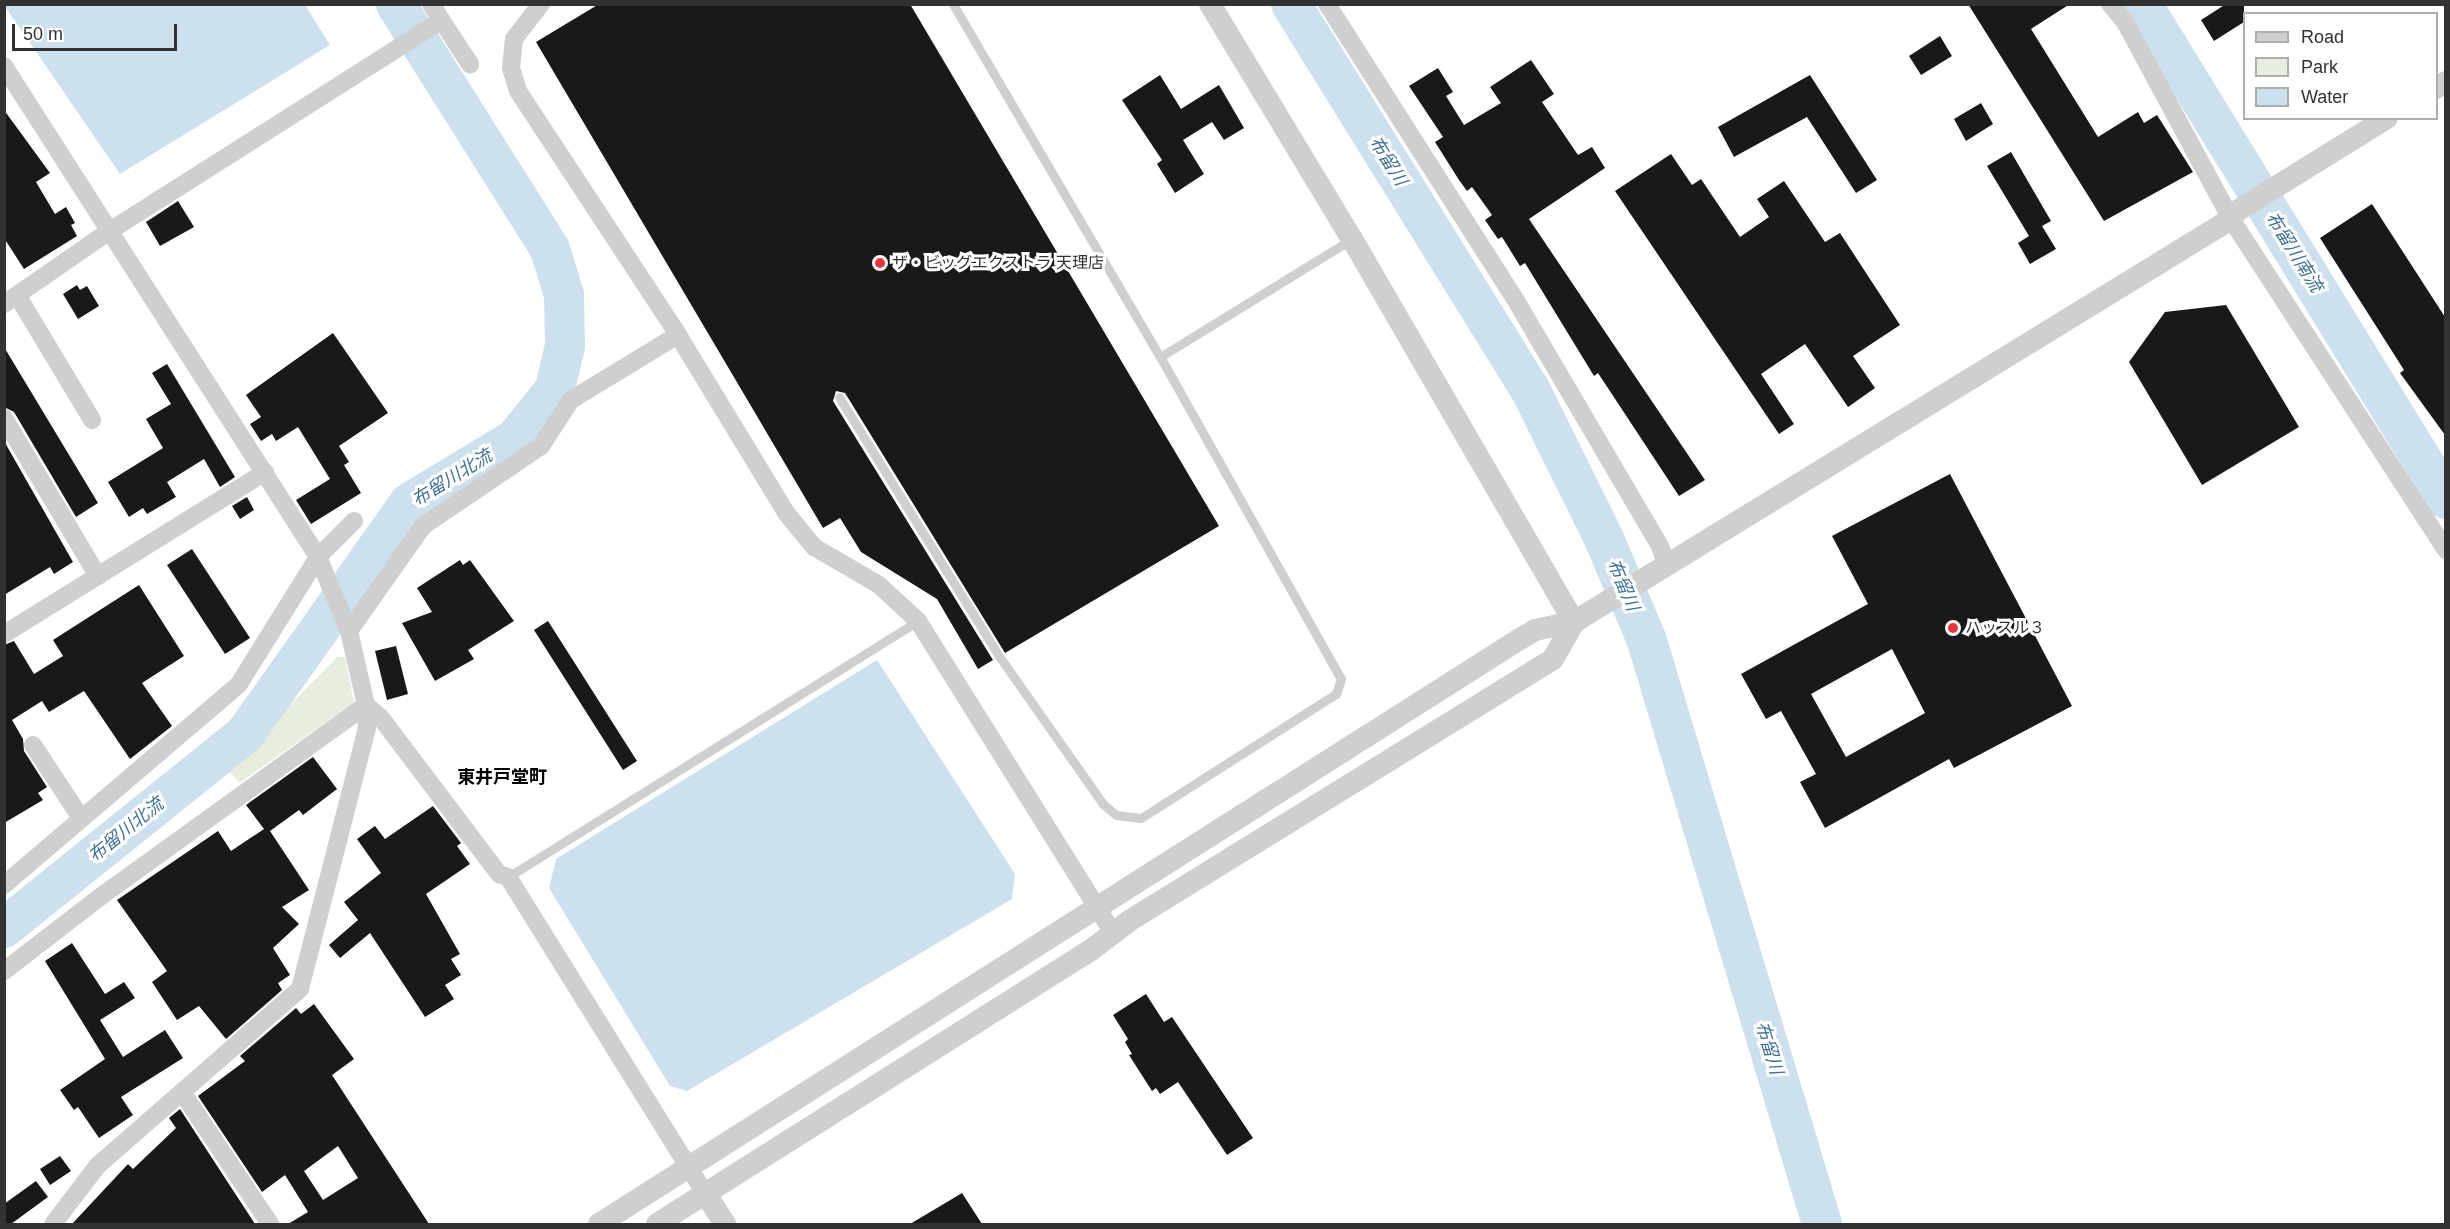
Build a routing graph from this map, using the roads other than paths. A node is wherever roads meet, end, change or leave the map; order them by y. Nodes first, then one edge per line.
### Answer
1 (431, 4) edge
2 (541, 4) edge
3 (953, 4) edge
4 (1210, 4) edge
5 (1327, 4) edge
6 (2110, 4) edge
7 (441, 21) junction
8 (470, 64) dead end
9 (4, 66) edge
10 (2384, 120) edge
11 (2234, 215) junction
12 (108, 232) junction
13 (1352, 239) junction
14 (11, 299) edge
15 (678, 335) junction
16 (1160, 357) junction
17 (839, 396) dead end
18 (4, 418) edge
19 (92, 420) dead end
20 (266, 472) junction
21 (354, 521) dead end
22 (2445, 550) edge
23 (318, 557) junction
24 (1659, 569) junction
25 (98, 576) junction
26 (1581, 618) junction
27 (918, 621) junction
28 (347, 626) junction
29 (4, 634) edge
30 (366, 705) junction
31 (33, 745) dead end
32 (81, 818) junction
33 (508, 877) junction
34 (4, 885) edge
35 (1097, 908) junction
36 (1113, 933) junction
37 (4, 971) edge
38 (182, 1092) junction
39 (688, 1166) junction
40 (705, 1193) junction
41 (53, 1224) edge
42 (270, 1224) edge
43 (599, 1224) edge
44 (657, 1224) edge
45 (725, 1224) edge

1 - 7 street
2 - 15 street
3 - 16 lane
4 - 13 street
5 - 24 street
6 - 11 street
7 - 8 street
7 - 12 street
9 - 12 street
10 - 11 street
11 - 22 street
11 - 24 street
12 - 14 street
12 - 20 street
13 - 16 lane
13 - 26 street
14 - 19 street
15 - 27 street
15 - 28 street
16 - 17 lane
18 - 25 street
20 - 23 street
20 - 25 street
21 - 23 street
23 - 28 street
23 - 32 street
24 - 26 street
25 - 29 street
26 - 35 street
26 - 36 street
27 - 33 lane
27 - 35 street
28 - 30 street
30 - 33 street
30 - 37 street
30 - 38 street
31 - 32 street
32 - 34 street
33 - 39 street
35 - 36 street
35 - 39 street
36 - 40 street
38 - 41 street
38 - 42 street
39 - 40 street
39 - 43 street
40 - 44 street
40 - 45 street

